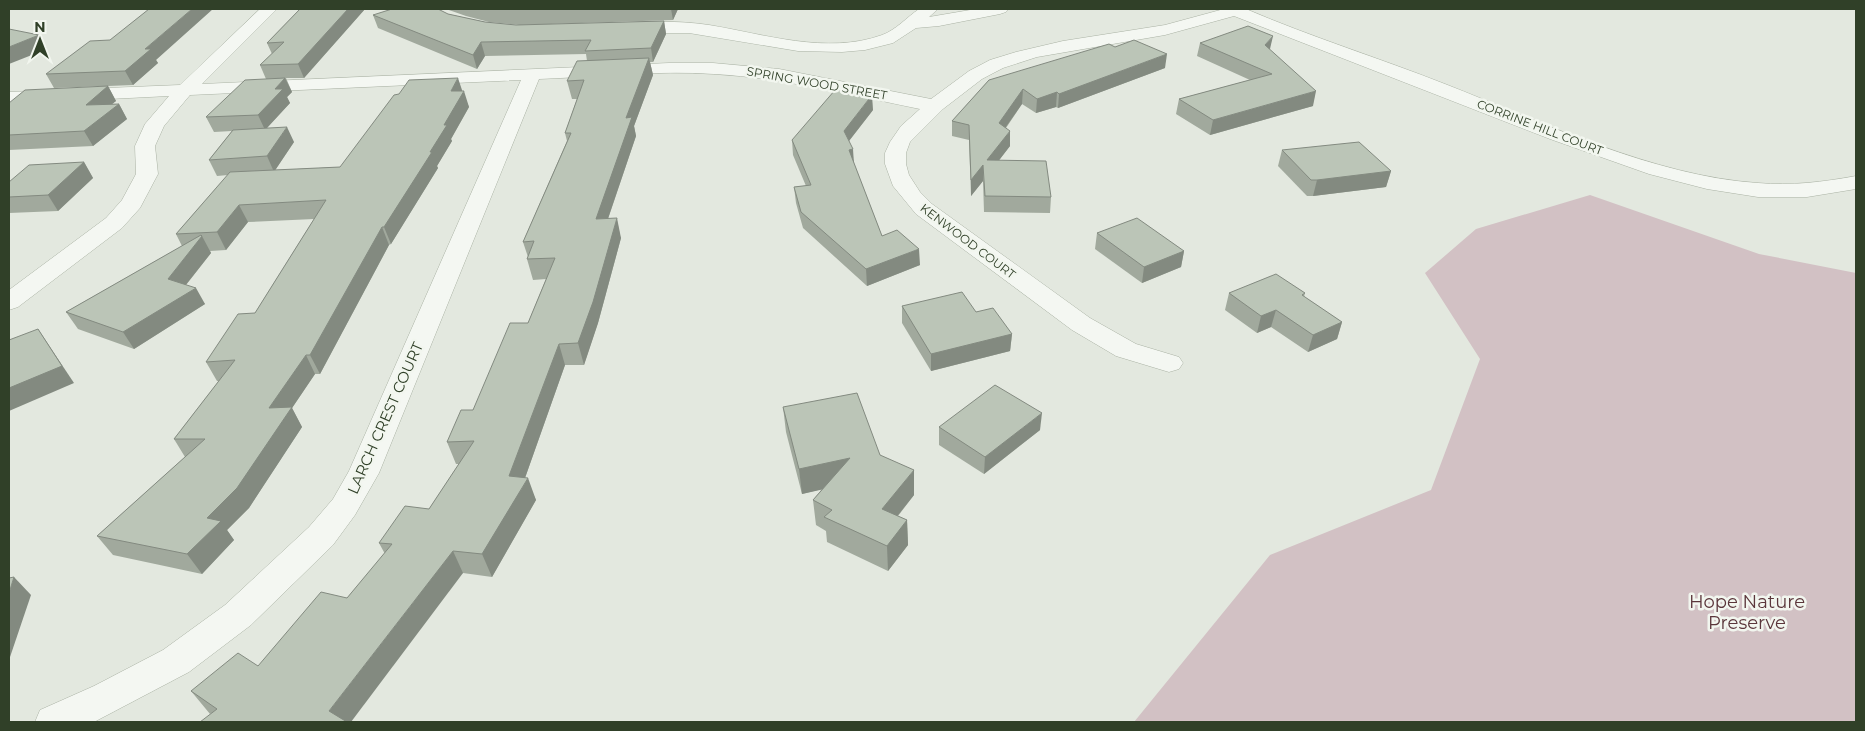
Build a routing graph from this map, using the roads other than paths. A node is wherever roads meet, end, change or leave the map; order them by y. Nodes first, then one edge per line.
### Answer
1 (269, 9) edge
2 (930, 9) edge
3 (1000, 9) edge
4 (1236, 10) edge
5 (911, 23) junction
6 (613, 28) edge
7 (767, 42) junction
8 (791, 44) junction
9 (745, 70) junction
10 (768, 73) junction
11 (532, 75) junction
12 (184, 91) junction
13 (9, 98) edge
14 (934, 106) junction
15 (1856, 183) edge
16 (9, 302) edge
17 (1169, 363) dead end
18 (54, 722) edge

1 - 12 street
2 - 5 street
3 - 5 street
4 - 14 street, KENWOOD COURT
4 - 15 street, CORRINE HILL COURT
5 - 8 street
6 - 7 street
7 - 8 street
7 - 9 street
8 - 10 street
9 - 10 street, SPRING WOOD STREET
9 - 11 street, SPRING WOOD STREET
10 - 14 street, SPRING WOOD STREET
11 - 12 street, SPRING WOOD STREET
11 - 18 street, LARCH CREST COURT
12 - 13 street, SPRING WOOD STREET
12 - 16 street
14 - 17 street, KENWOOD COURT

